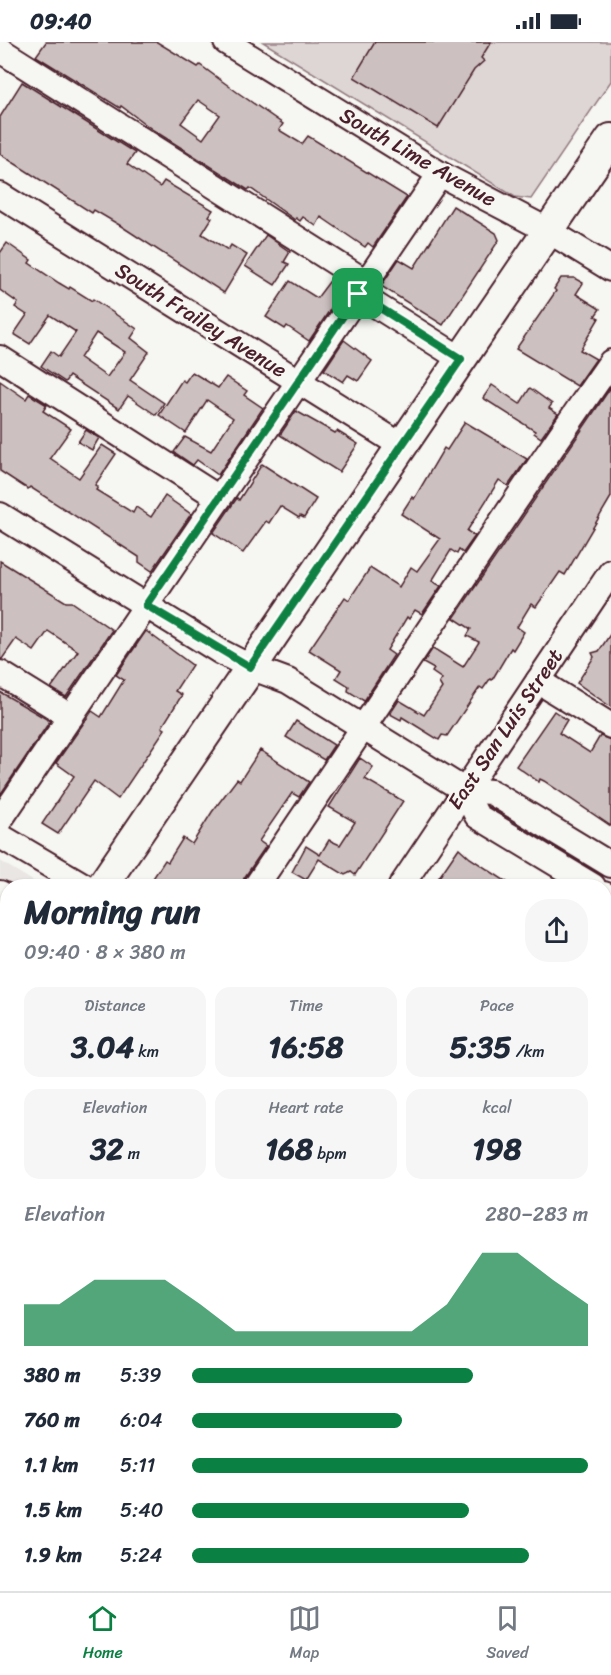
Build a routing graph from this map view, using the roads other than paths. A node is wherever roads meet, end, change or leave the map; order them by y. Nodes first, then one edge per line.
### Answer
1 (226, 42) edge
2 (2, 48) edge
3 (611, 139) edge
4 (440, 174) junction
5 (0, 195) edge
6 (549, 231) junction
7 (611, 269) edge
8 (362, 288) junction
9 (0, 358) edge
10 (461, 359) junction
11 (611, 362) edge
12 (299, 381) junction
13 (402, 446) junction
14 (219, 498) junction
15 (0, 515) edge
16 (611, 573) edge
17 (146, 605) junction
18 (250, 667) junction
19 (0, 674) edge
20 (538, 681) junction
21 (71, 717) junction
22 (611, 726) edge
23 (365, 727) junction
24 (464, 790) junction
25 (0, 820) edge
26 (0, 836) edge
27 (611, 865) edge
28 (73, 879) edge
29 (107, 879) edge
30 (261, 879) edge
31 (405, 879) edge
32 (580, 879) edge

1 - 4 street, South Lime Avenue
2 - 8 street
3 - 6 main road
4 - 6 street, South Lime Avenue
4 - 8 street
5 - 12 street, South Frailey Avenue
6 - 7 street, South Lime Avenue
6 - 10 main road
8 - 10 street
8 - 12 street
9 - 14 street
10 - 13 main road
11 - 23 street
12 - 13 street, South Frailey Avenue
12 - 14 street
13 - 18 main road
14 - 17 street
15 - 17 street
16 - 20 street, East San Luis Street
17 - 18 street
17 - 21 street
18 - 23 street
18 - 29 main road
19 - 21 street
20 - 22 street
20 - 24 street, East San Luis Street
21 - 25 street
23 - 24 street
23 - 30 street
24 - 27 street
24 - 31 street, East San Luis Street
24 - 32 street
26 - 28 street

